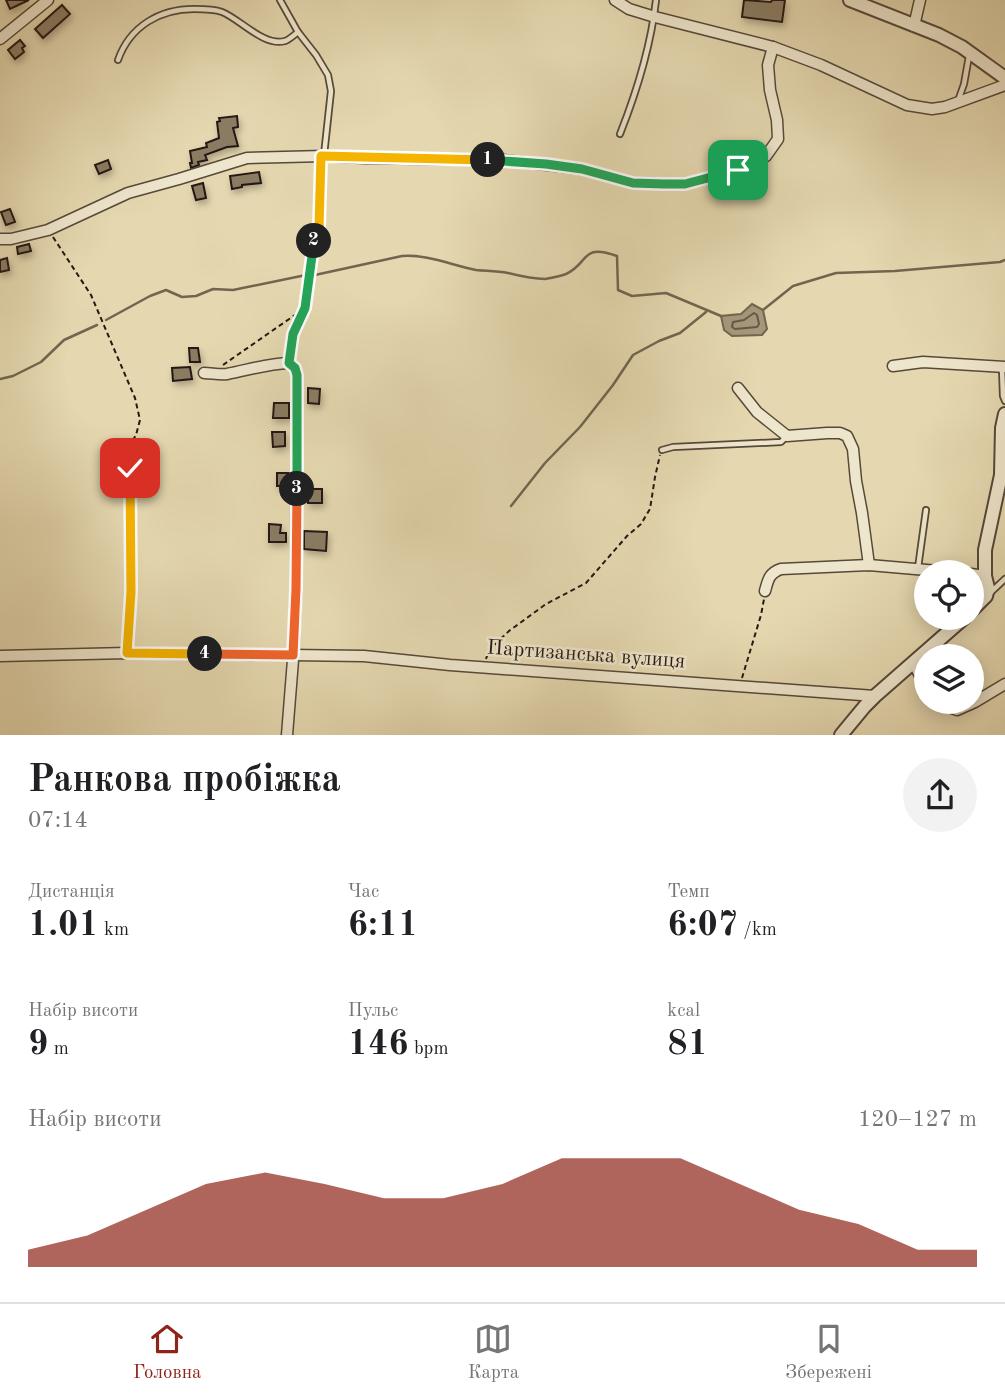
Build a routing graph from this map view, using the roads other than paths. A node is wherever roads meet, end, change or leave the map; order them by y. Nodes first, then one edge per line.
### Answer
1 (48, 0) edge
2 (281, 0) edge
3 (615, 0) edge
4 (656, 0) edge
5 (850, 0) edge
6 (920, 0) edge
7 (654, 17) junction
8 (914, 26) junction
9 (298, 32) junction
10 (0, 39) edge
11 (773, 47) junction
12 (970, 52) junction
13 (118, 60) dead end
14 (1005, 78) edge
15 (1005, 85) edge
16 (958, 102) junction
17 (620, 134) dead end
18 (322, 156) junction
19 (0, 239) edge
20 (893, 366) dead end
21 (1003, 368) edge
22 (209, 373) road end
23 (738, 388) dead end
24 (1005, 401) edge
25 (1005, 414) edge
26 (787, 436) junction
27 (662, 450) road end
28 (926, 510) dead end
29 (918, 560) edge
30 (869, 565) junction
31 (914, 569) edge
32 (985, 576) joint
33 (1005, 579) edge
34 (765, 591) road end
35 (986, 596) joint
36 (950, 630) edge
37 (293, 655) junction
38 (0, 656) edge
39 (913, 662) joint
40 (897, 677) junction
41 (914, 677) edge
42 (1005, 684) edge
43 (984, 695) edge
44 (875, 696) junction
45 (287, 735) edge
46 (841, 735) edge

1 - 10 street
2 - 9 lane
3 - 7 street
4 - 7 lane
5 - 8 street
6 - 8 street
7 - 11 street
7 - 17 lane
8 - 12 street
9 - 13 lane
9 - 18 lane
11 - 16 street
11 - 18 street
12 - 14 street
12 - 16 lane
15 - 16 street
18 - 19 street
20 - 21 street
21 - 24 lane
22 - 37 street
23 - 26 street
25 - 32 street
26 - 27 lane
26 - 30 street
28 - 29 lane
30 - 31 street
30 - 34 street
32 - 35 street
33 - 35 lane
36 - 39 street
37 - 38 street, Партизанська вулиця
37 - 44 street, Партизанська вулиця
37 - 45 street
39 - 40 street
40 - 41 street
40 - 44 street
42 - 43 street
44 - 46 street

